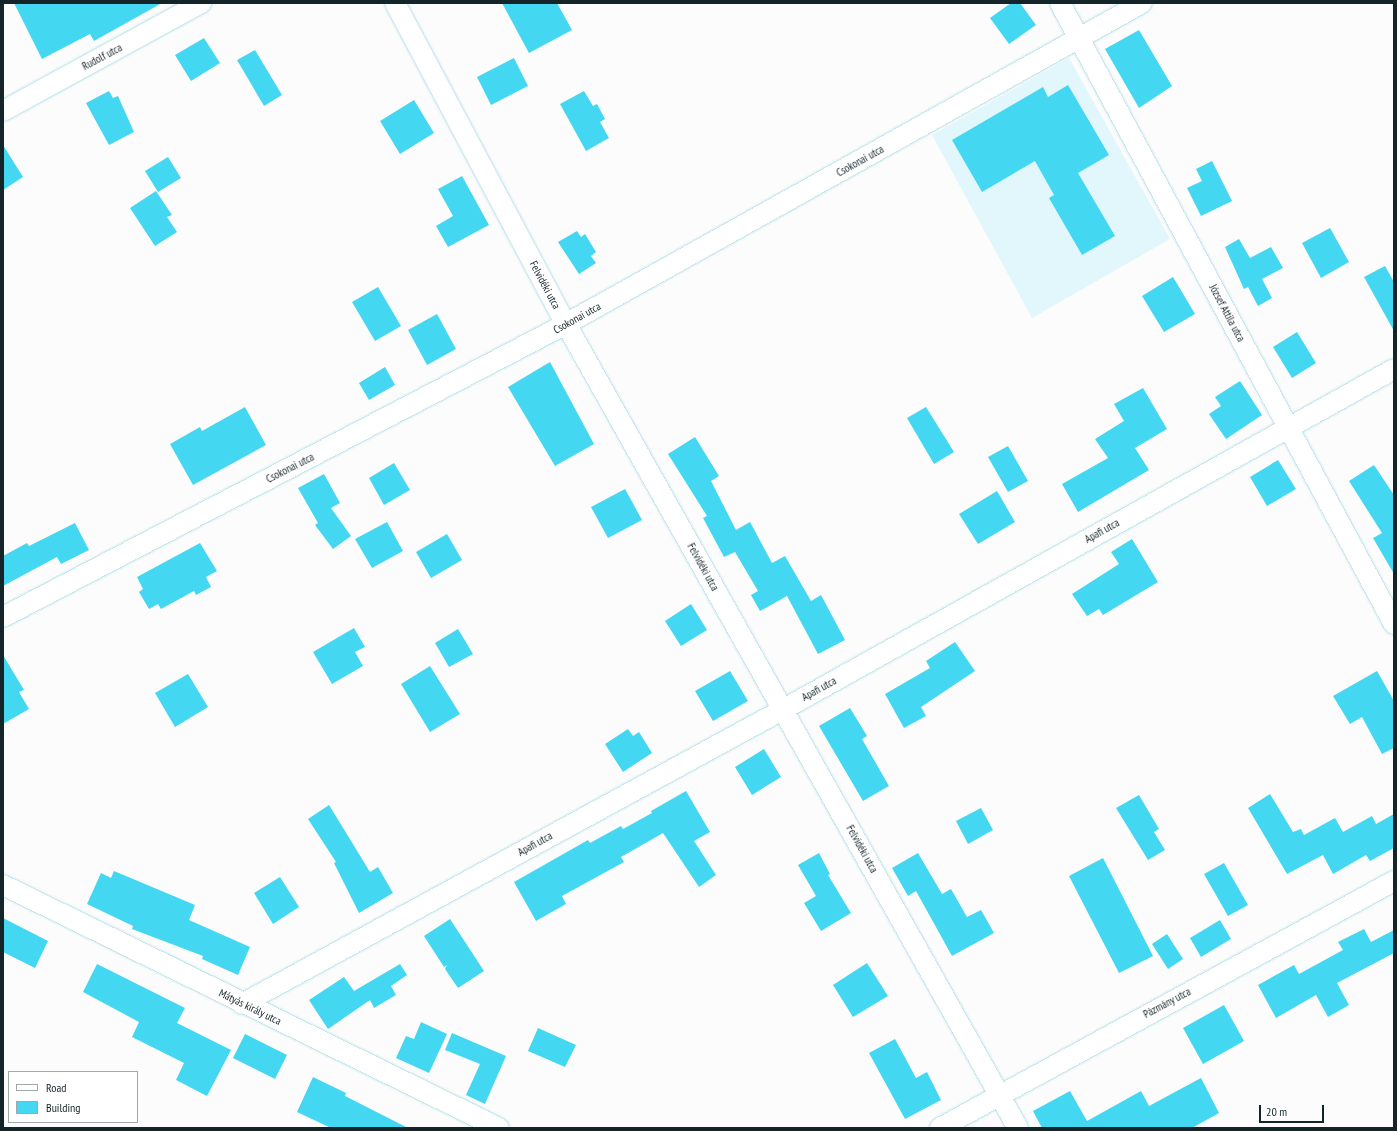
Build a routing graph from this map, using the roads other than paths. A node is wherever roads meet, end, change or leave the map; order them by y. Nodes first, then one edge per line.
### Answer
1 (202, 3) edge
2 (395, 3) edge
3 (1060, 3) edge
4 (1142, 3) edge
5 (1079, 38) junction
6 (3, 111) edge
7 (566, 324) junction
8 (1394, 369) edge
9 (1288, 428) junction
10 (3, 617) edge
11 (1394, 624) edge
12 (784, 709) junction
13 (1394, 881) edge
14 (3, 885) edge
15 (242, 1004) junction
16 (1000, 1093) junction
17 (499, 1128) edge
18 (940, 1128) edge
19 (1018, 1128) edge

1 - 6 street, Rudolf utca
2 - 7 street, Felvidéki utca
3 - 5 street, József Attila utca
4 - 5 street, Csokonai utca
5 - 7 street, Csokonai utca
5 - 9 street, József Attila utca
7 - 10 street, Csokonai utca
7 - 12 street, Felvidéki utca
8 - 9 street, Apafi utca
9 - 11 street, József Attila utca
9 - 12 street, Apafi utca
12 - 15 street, Apafi utca
12 - 16 street, Felvidéki utca
13 - 16 street, Pázmány utca
14 - 15 street, Mátyás király utca
15 - 17 street, Mátyás király utca
16 - 18 street, Pázmány utca
16 - 19 street, Felvidéki utca

